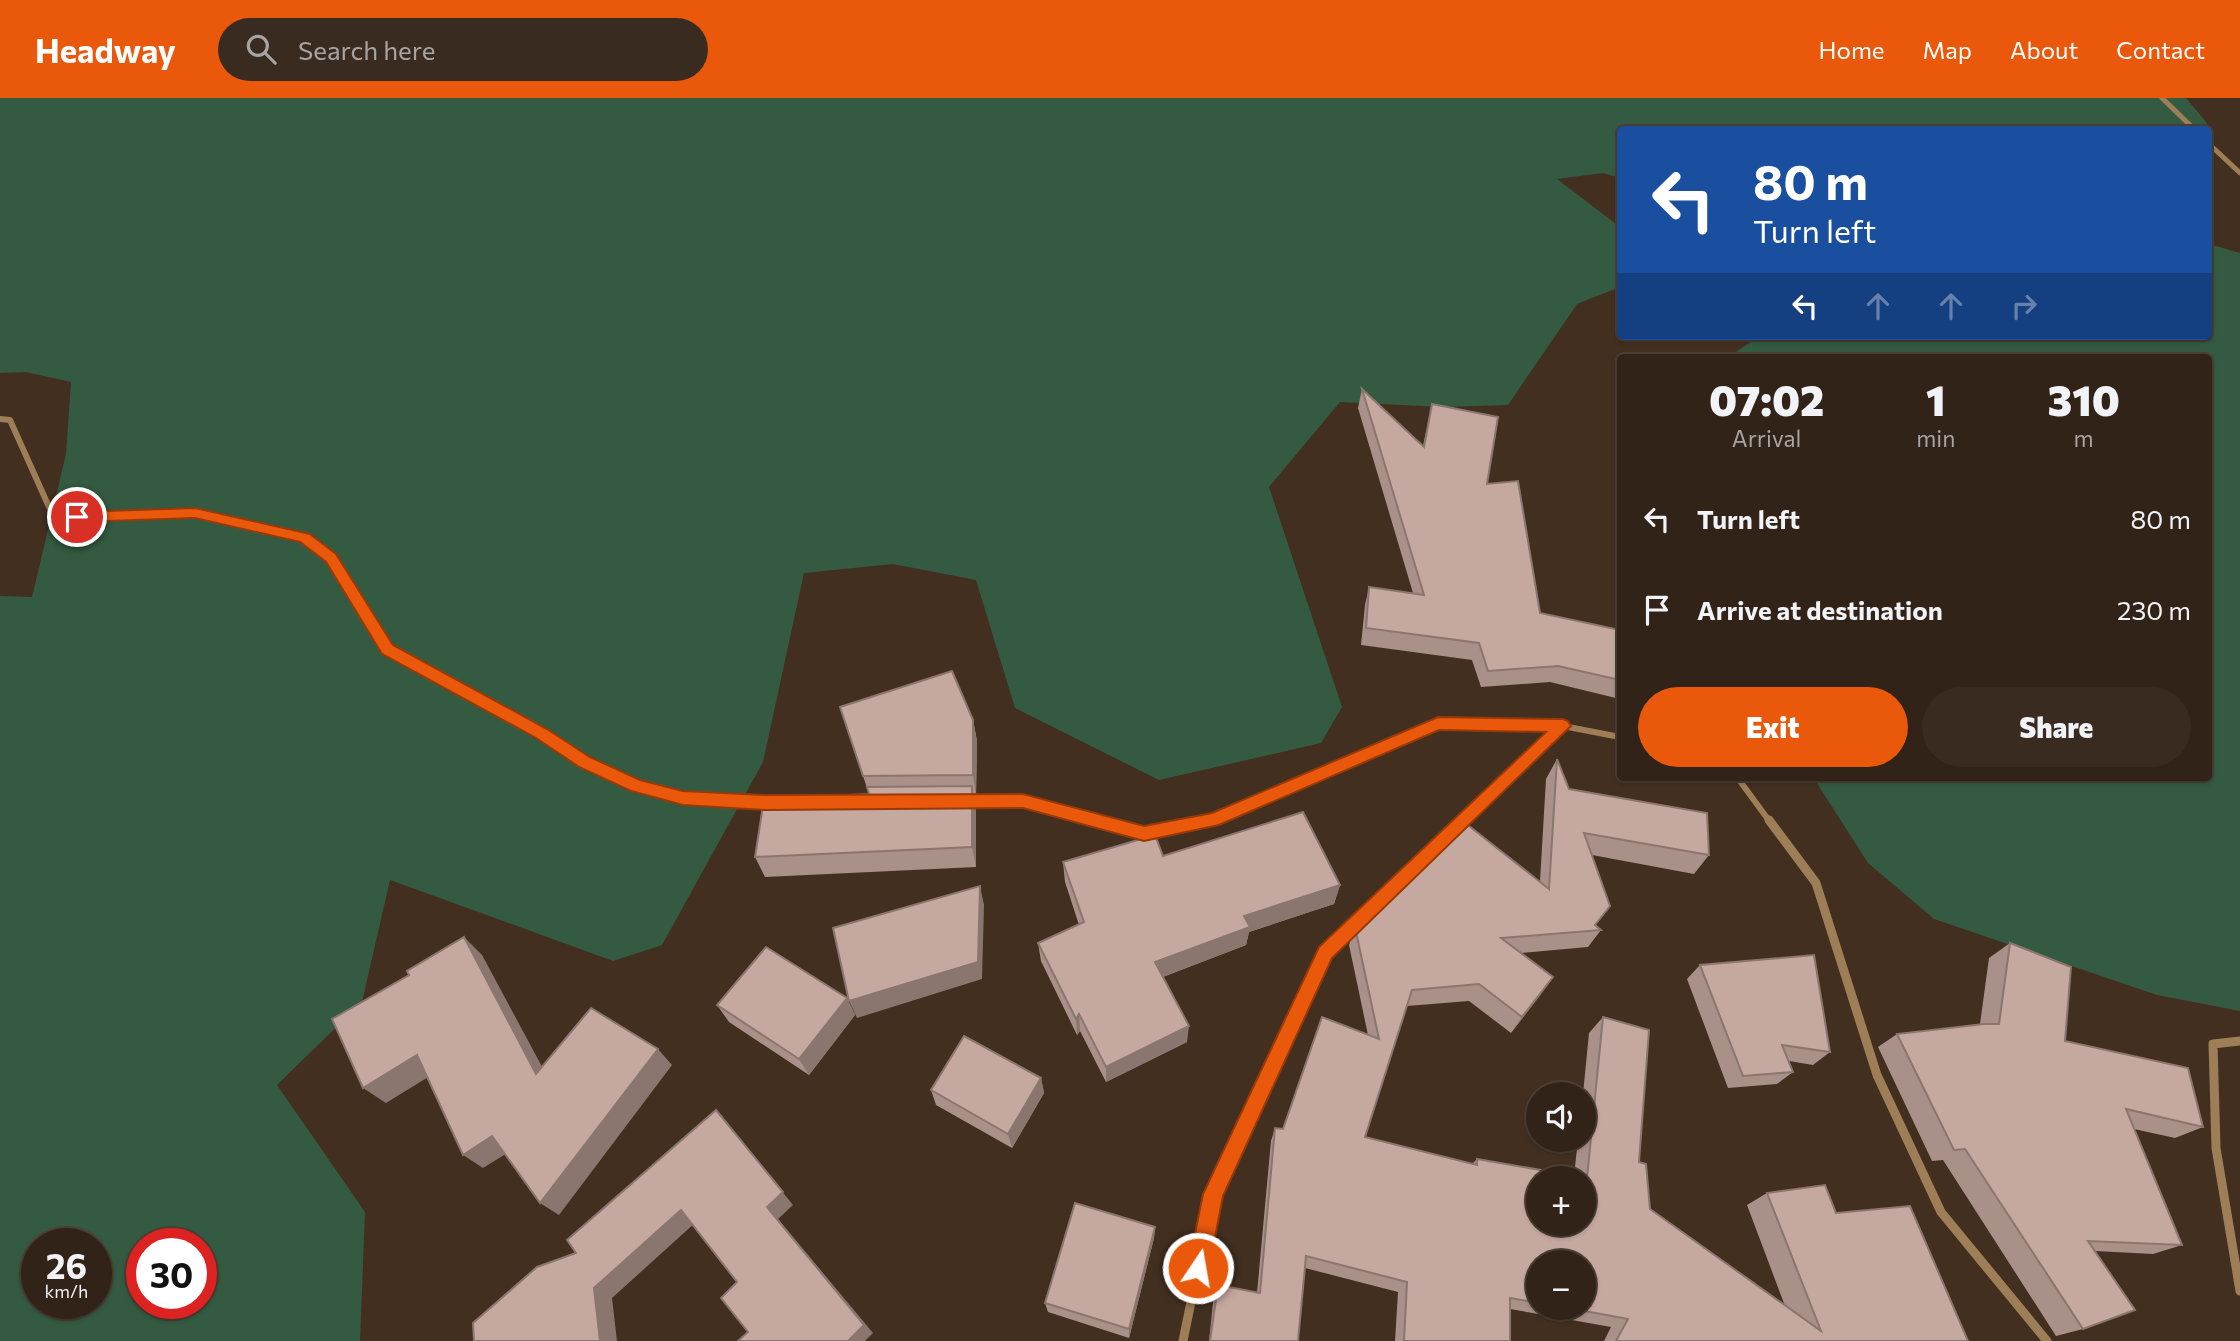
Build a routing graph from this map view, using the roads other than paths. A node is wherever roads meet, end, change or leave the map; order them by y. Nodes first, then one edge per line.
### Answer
1 (2162, 98) edge
2 (2191, 126) edge
3 (2212, 147) edge
4 (2240, 173) edge
5 (0, 419) edge
6 (1563, 726) junction
7 (1617, 736) edge
8 (1740, 781) edge
9 (954, 801) edge
10 (778, 803) edge
11 (2240, 1041) edge
12 (2240, 1291) edge
13 (1183, 1341) edge
14 (2047, 1341) edge

1 - 2 street
3 - 4 street
5 - 10 street
6 - 7 street
6 - 9 street
6 - 13 street
8 - 14 street
11 - 12 street

